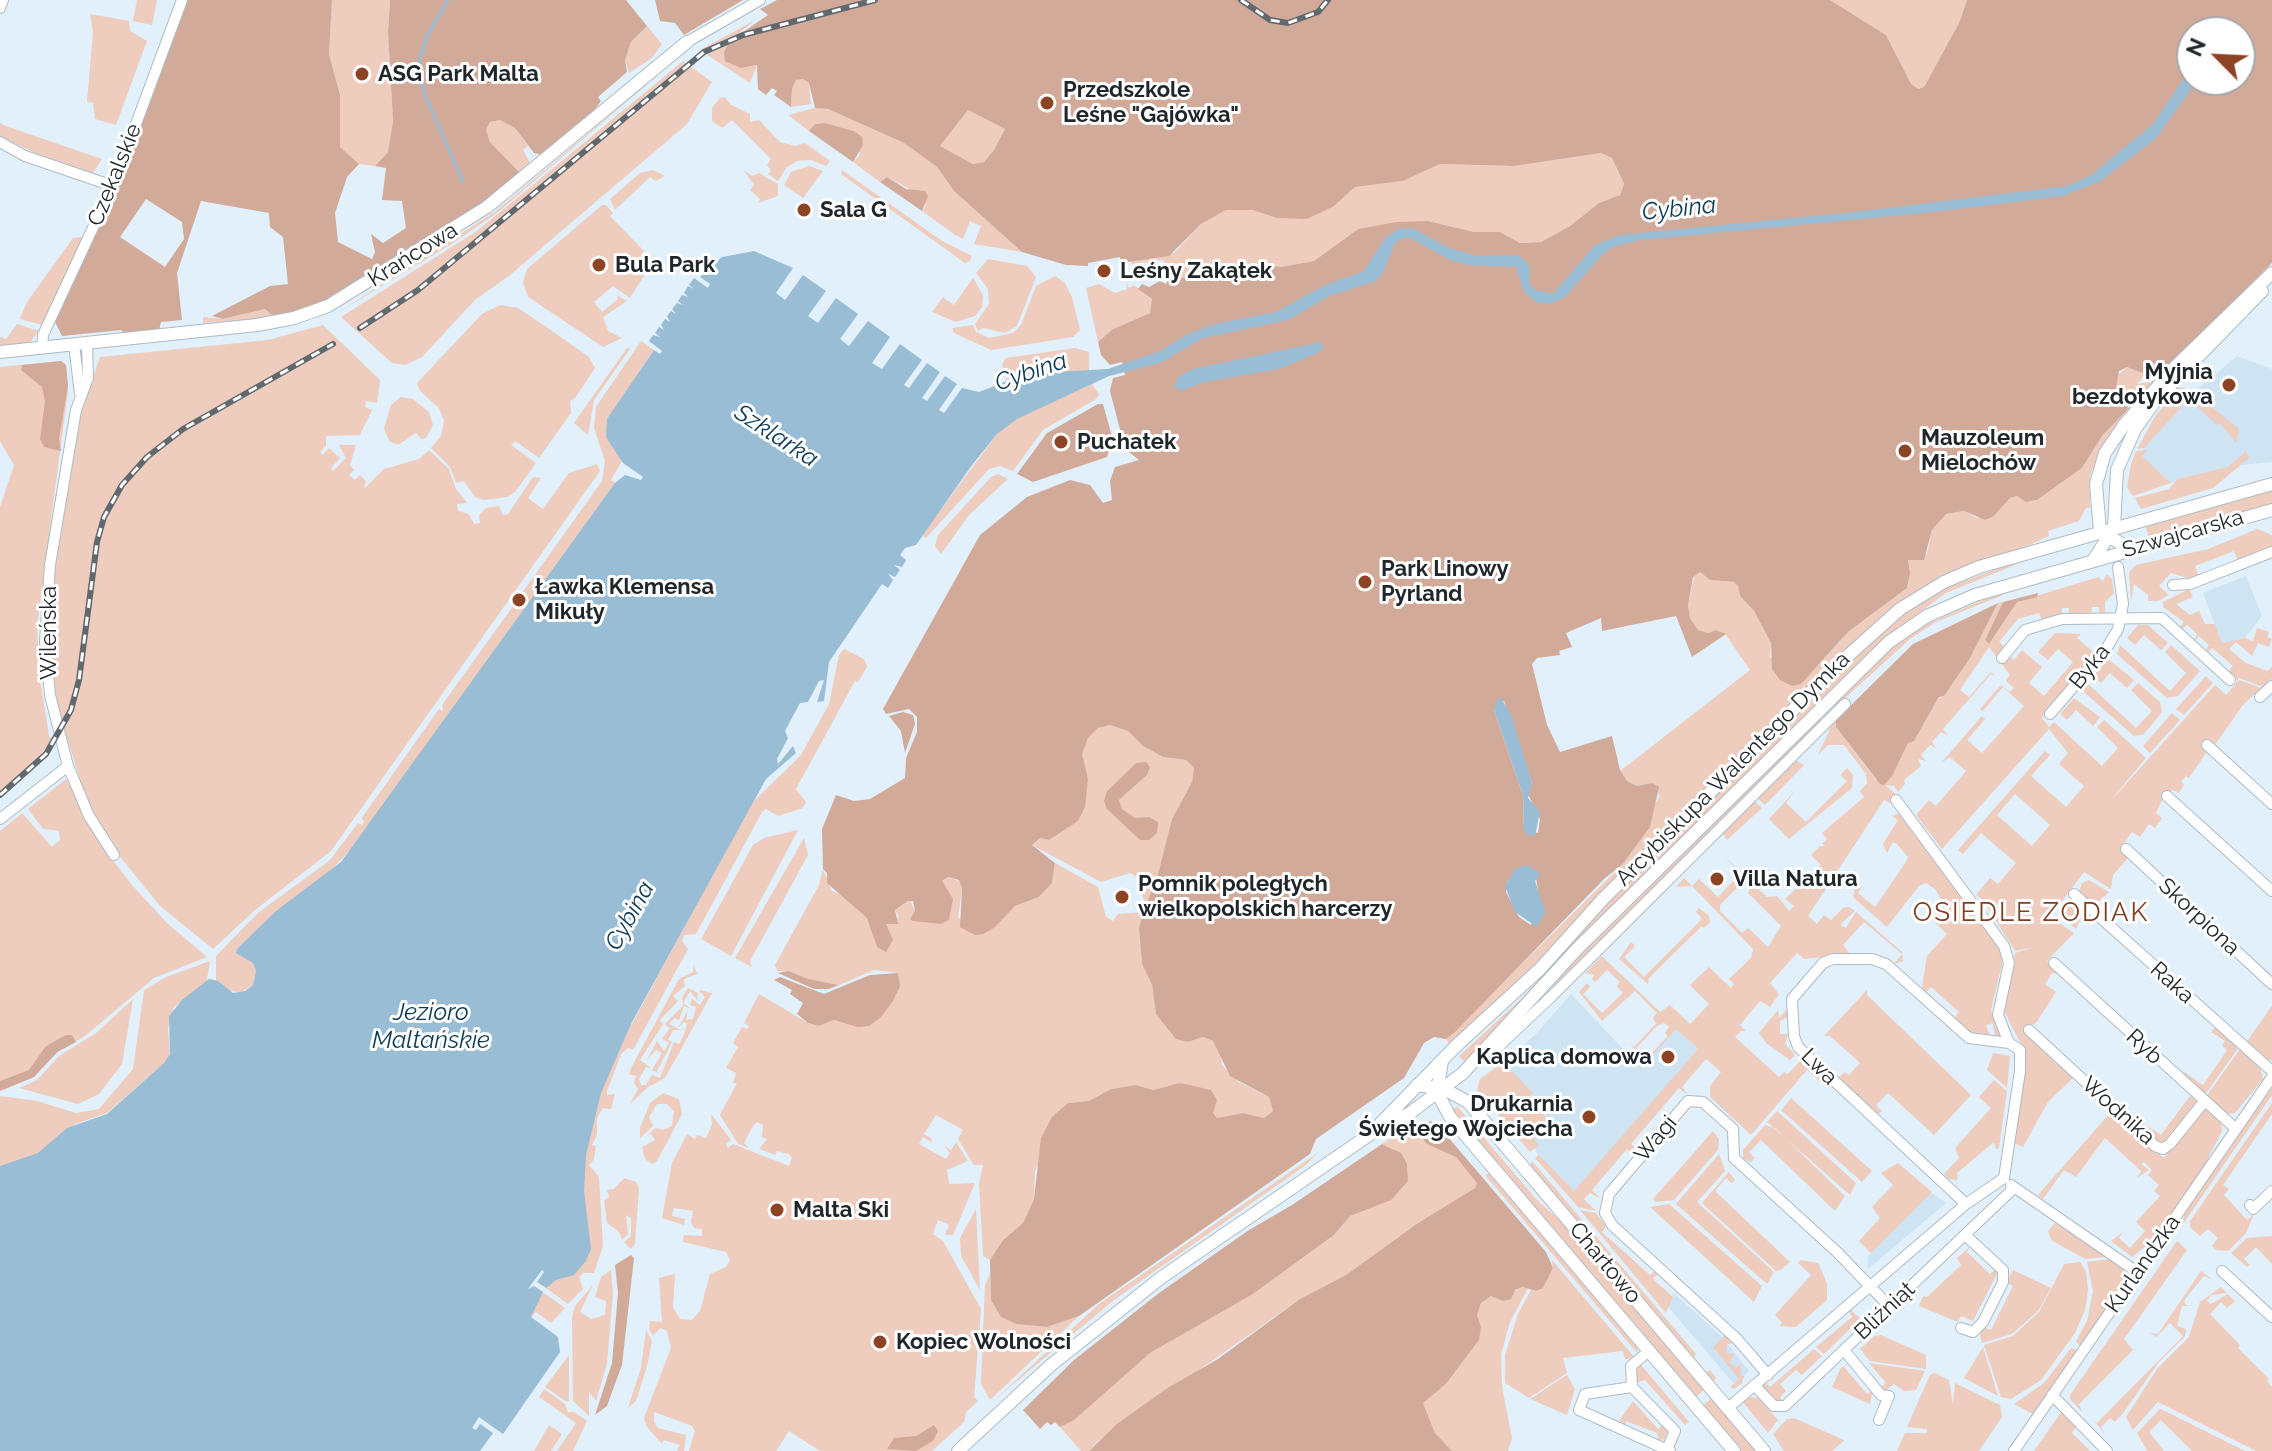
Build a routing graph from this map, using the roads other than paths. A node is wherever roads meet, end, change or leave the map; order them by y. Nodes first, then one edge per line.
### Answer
1 (182, 0) edge
2 (760, 0) edge
3 (687, 42) joint
4 (1, 145) edge
5 (113, 186) junction
6 (2272, 276) edge
7 (81, 344) junction
8 (42, 348) junction
9 (0, 352) edge
10 (2272, 484) edge
11 (2272, 510) edge
12 (2108, 532) junction
13 (2130, 549) junction
14 (2272, 552) edge
15 (2094, 559) junction
16 (2118, 567) junction
17 (2173, 585) dead end
18 (2121, 618) junction
19 (2002, 658) dead end
20 (2230, 680) dead end
21 (2272, 686) edge
22 (2260, 697) dead end
23 (1824, 702) junction
24 (1845, 704) dead end
25 (2050, 714) dead end
26 (1826, 720) junction
27 (2207, 745) dead end
28 (68, 766) junction
29 (2167, 796) dead end
30 (1896, 800) dead end
31 (2272, 804) edge
32 (0, 819) edge
33 (2126, 849) dead end
34 (114, 855) dead end
35 (2272, 891) edge
36 (2074, 894) dead end
37 (2054, 963) dead end
38 (2272, 984) edge
39 (2029, 1030) dead end
40 (2011, 1044) junction
41 (1484, 1054) junction
42 (1443, 1058) junction
43 (2272, 1071) edge
44 (1463, 1073) junction
45 (2272, 1077) edge
46 (1417, 1085) junction
47 (1439, 1090) junction
48 (1468, 1102) junction
49 (2203, 1103) junction
50 (1405, 1116) junction
51 (1450, 1117) junction
52 (2236, 1129) junction
53 (1372, 1133) junction
54 (2004, 1178) junction
55 (2014, 1188) junction
56 (2272, 1191) edge
57 (1966, 1204) junction
58 (2250, 1205) dead end
59 (1965, 1235) junction
60 (2222, 1271) dead end
61 (2137, 1272) junction
62 (1870, 1286) junction
63 (1890, 1307) junction
64 (2272, 1317) edge
65 (1961, 1328) dead end
66 (1844, 1350) junction
67 (1649, 1351) junction
68 (1768, 1375) junction
69 (1754, 1385) junction
70 (1632, 1387) junction
71 (2052, 1395) junction
72 (1728, 1408) junction
73 (1879, 1420) dead end
74 (1669, 1449) edge
75 (958, 1451) edge
76 (1734, 1451) edge
77 (1764, 1451) edge
78 (2014, 1451) edge
79 (2107, 1451) edge

1 - 5 street, Czekalskie
2 - 3 street, Krańcowa
3 - 7 street, Krańcowa
4 - 5 street
5 - 8 street, Czekalskie
6 - 12 street
6 - 12 street
7 - 8 street, Krańcowa
7 - 28 street, Wileńska
8 - 9 street, Krańcowa
10 - 12 street, Szwajcarska
11 - 13 street, Szwajcarska
12 - 13 street
12 - 15 street
12 - 42 street, Arcybiskupa Walentego Dymka
13 - 15 street, Szwajcarska
13 - 16 street
14 - 17 street
15 - 16 street
15 - 23 street, Arcybiskupa Walentego Dymka
16 - 18 street, Byka
18 - 19 street
18 - 20 street
18 - 25 street, Byka
21 - 22 street
23 - 26 street
23 - 41 street, Arcybiskupa Walentego Dymka
24 - 26 street
26 - 41 street
27 - 31 street
28 - 32 street
28 - 34 street, Wileńska
29 - 35 street
30 - 40 street
33 - 38 street, Skorpiona
36 - 43 street, Raka
37 - 49 street, Ryb
39 - 49 street, Wodnika
40 - 54 street
40 - 57 street, Lwa
41 - 44 street, Arcybiskupa Walentego Dymka
42 - 46 street, Arcybiskupa Walentego Dymka
42 - 47 street
44 - 47 street, Arcybiskupa Walentego Dymka
44 - 48 street
45 - 52 street, Kurlandzka
46 - 47 street, Chartowo
46 - 53 street, Arcybiskupa Walentego Dymka
47 - 48 street, Chartowo
47 - 50 street, Arcybiskupa Walentego Dymka
47 - 51 street, Chartowo
48 - 72 street, Chartowo
49 - 52 street, Ryb
50 - 51 street
50 - 53 street, Arcybiskupa Walentego Dymka
51 - 67 street, Chartowo
52 - 61 street, Kurlandzka
53 - 75 street
54 - 55 street
54 - 57 street, Bliźniąt
55 - 59 street, Bliźniąt
55 - 61 street
56 - 58 street
57 - 62 street, Bliźniąt
59 - 63 street, Bliźniąt
59 - 65 street
60 - 64 street
61 - 71 street, Kurlandzka
62 - 63 street
62 - 68 street, Bliźniąt
62 - 68 street, Wagi
63 - 66 street, Bliźniąt
66 - 69 street, Bliźniąt
66 - 73 street
67 - 70 street
67 - 76 street, Chartowo
68 - 69 street, Bliźniąt
69 - 72 street, Bliźniąt
70 - 74 street
70 - 74 street
71 - 78 street, Kurlandzka
71 - 79 street
72 - 77 street, Chartowo

